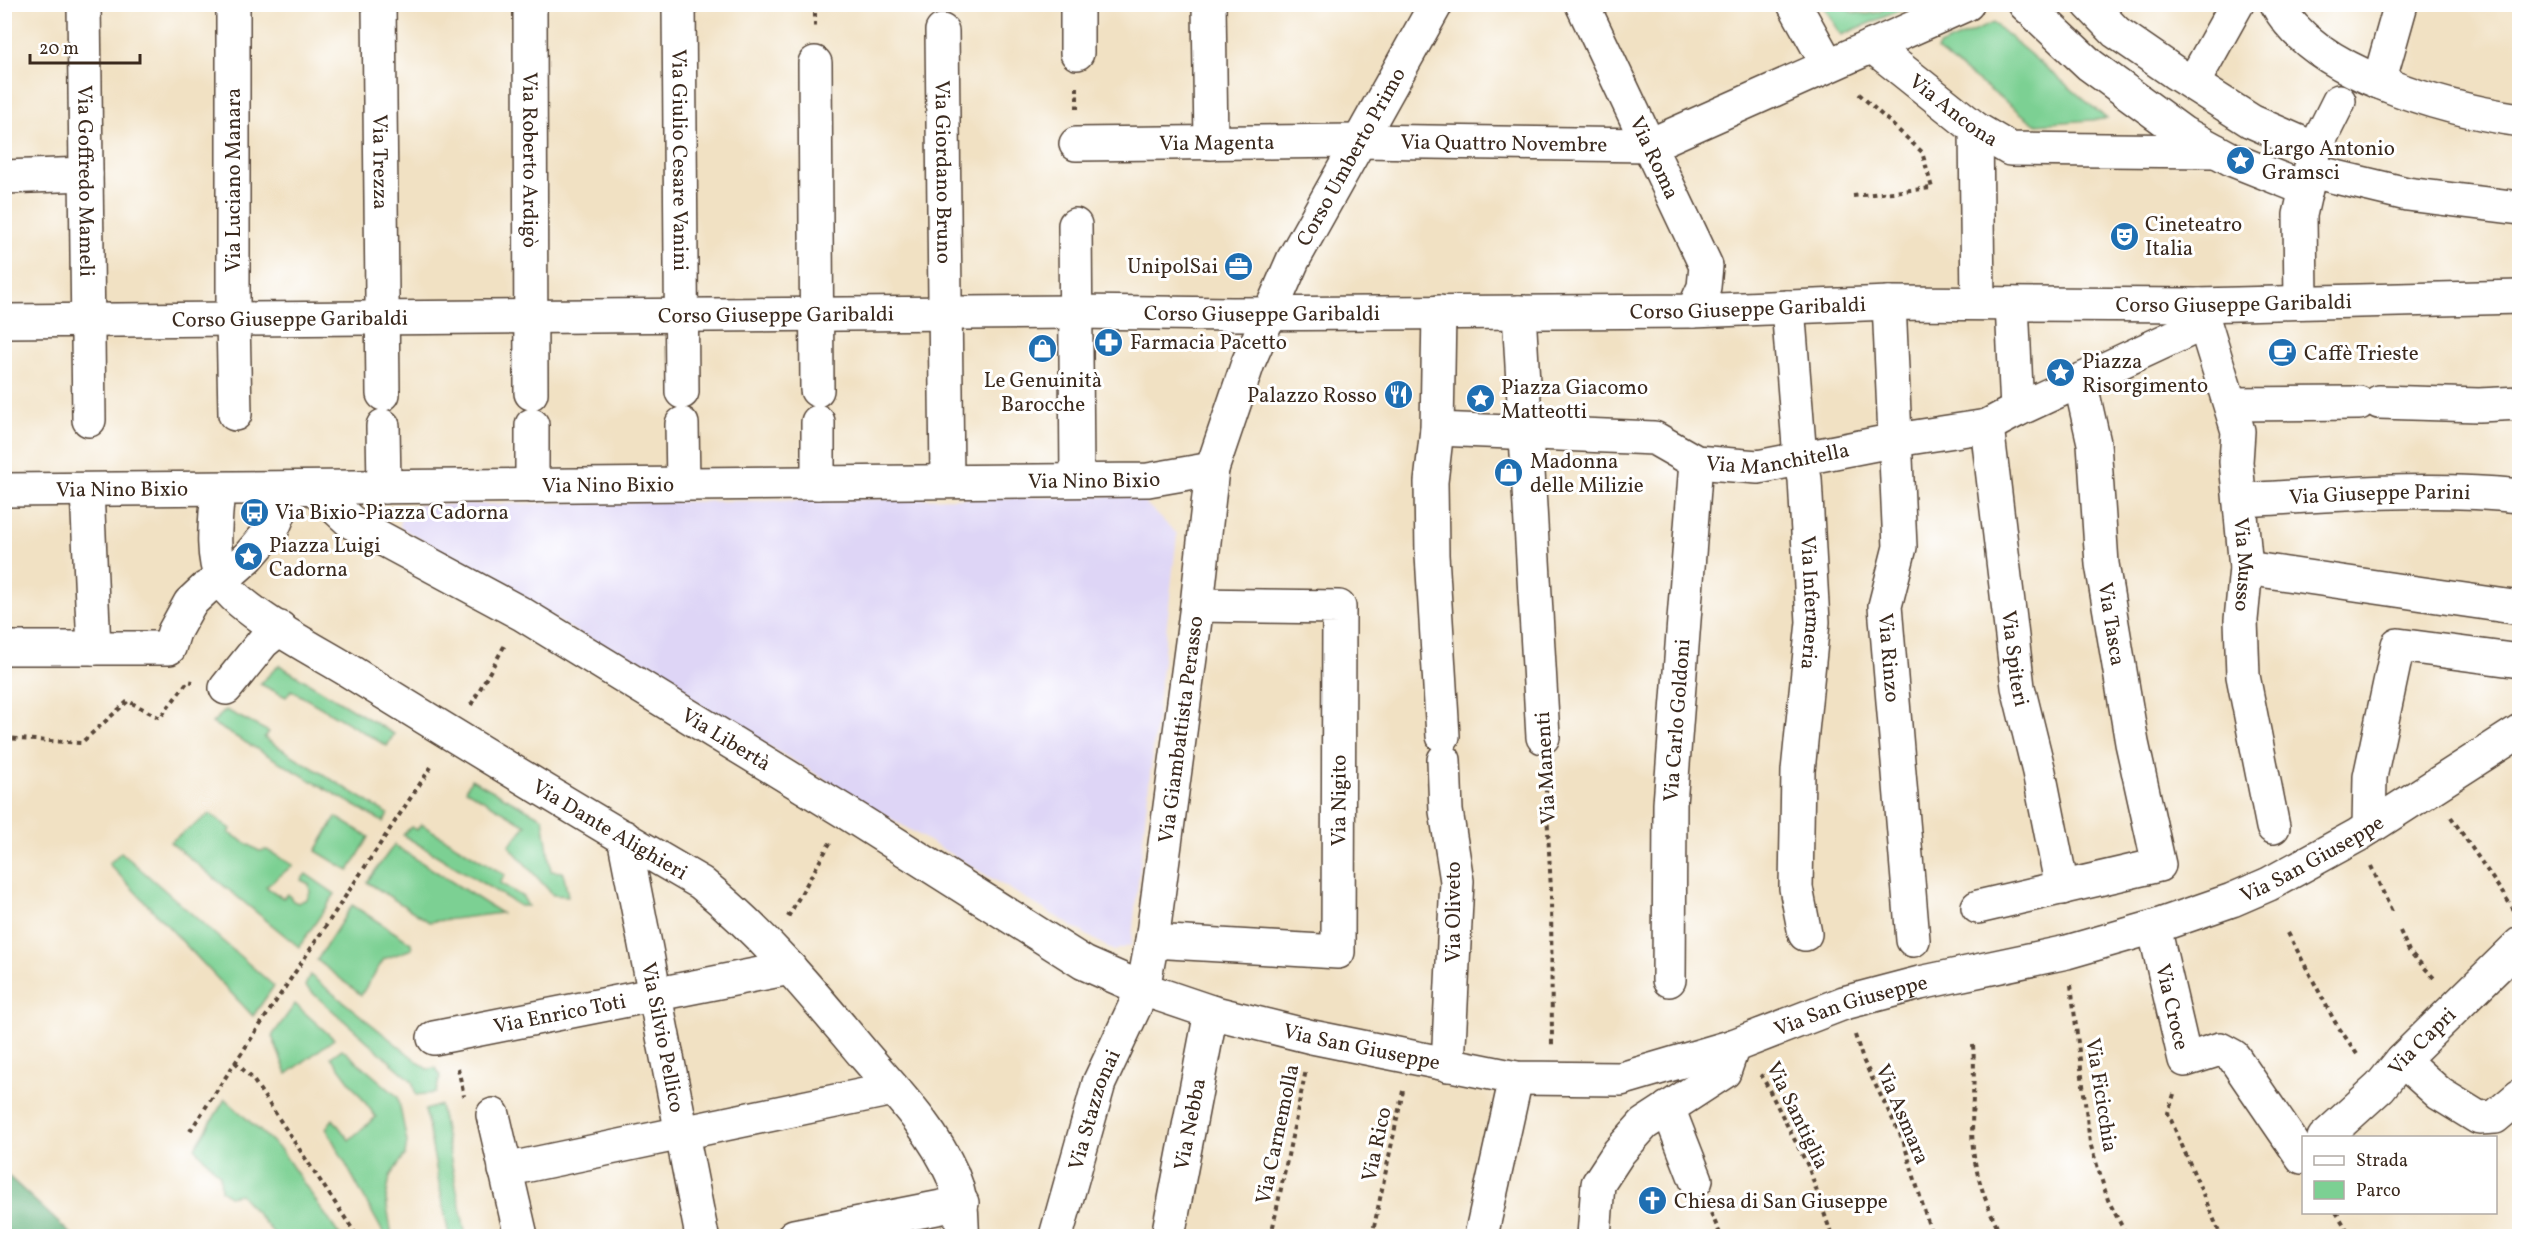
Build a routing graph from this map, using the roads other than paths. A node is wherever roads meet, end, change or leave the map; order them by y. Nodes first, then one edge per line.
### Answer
1 (84, 4) edge
2 (233, 4) edge
3 (379, 4) edge
4 (530, 4) edge
5 (679, 4) edge
6 (1077, 4) edge
7 (1209, 4) edge
8 (1436, 4) edge
9 (1582, 4) edge
10 (1794, 4) edge
11 (1967, 4) edge
12 (2025, 4) edge
13 (2089, 4) edge
14 (2237, 4) edge
15 (2277, 4) edge
16 (2401, 4) edge
17 (942, 31) dead end
18 (1872, 46) junction
19 (1077, 53) dead end
20 (815, 63) dead end
21 (1828, 65) junction
22 (2379, 82) junction
23 (2193, 83) junction
24 (2339, 101) dead end
25 (2520, 120) edge
26 (1976, 129) junction
27 (1359, 141) junction
28 (1211, 143) junction
29 (1076, 144) dead end
30 (1650, 145) junction
31 (2216, 151) junction
32 (2311, 170) junction
33 (86, 174) junction
34 (4, 177) edge
35 (2520, 208) edge
36 (1075, 225) dead end
37 (2520, 297) edge
38 (2301, 302) junction
39 (1889, 303) junction
40 (1978, 303) junction
41 (2012, 304) junction
42 (1788, 307) junction
43 (1693, 311) junction
44 (1077, 312) junction
45 (1439, 312) junction
46 (1519, 312) junction
47 (945, 313) junction
48 (1270, 313) junction
49 (817, 314) junction
50 (2201, 314) junction
51 (681, 315) junction
52 (531, 317) junction
53 (383, 318) junction
54 (233, 319) junction
55 (4, 321) edge
56 (87, 321) junction
57 (2080, 381) junction
58 (817, 390) dead end
59 (682, 392) dead end
60 (531, 393) dead end
61 (383, 394) dead end
62 (2520, 403) edge
63 (2231, 404) junction
64 (2017, 410) junction
65 (235, 414) dead end
66 (89, 420) dead end
67 (818, 422) dead end
68 (682, 424) dead end
69 (532, 425) dead end
70 (383, 426) dead end
71 (1987, 426) junction
72 (1437, 429) junction
73 (1896, 440) junction
74 (1529, 441) junction
75 (1800, 458) junction
76 (1696, 462) junction
77 (1212, 469) junction
78 (1077, 479) junction
79 (947, 480) junction
80 (818, 483) junction
81 (683, 484) junction
82 (532, 486) junction
83 (384, 487) junction
84 (302, 488) junction
85 (218, 489) junction
86 (4, 490) edge
87 (87, 490) junction
88 (2520, 496) edge
89 (2240, 500) junction
90 (2246, 568) junction
91 (222, 580) junction
92 (1197, 605) junction
93 (2520, 608) edge
94 (280, 628) junction
95 (4, 648) edge
96 (94, 648) junction
97 (2520, 661) edge
98 (226, 688) road end
99 (2520, 731) edge
100 (1543, 737) road end
101 (2273, 827) dead end
102 (2363, 831) junction
103 (624, 837) junction
104 (2062, 888) junction
105 (1978, 907) dead end
106 (2154, 927) junction
107 (1805, 934) dead end
108 (1913, 940) dead end
109 (1152, 941) junction
110 (2520, 944) edge
111 (781, 958) junction
112 (1669, 980) dead end
113 (1143, 988) junction
114 (656, 995) junction
115 (1211, 1012) junction
116 (443, 1037) road end
117 (1739, 1044) junction
118 (2402, 1060) junction
119 (1448, 1065) junction
120 (1516, 1078) junction
121 (893, 1089) junction
122 (2520, 1096) edge
123 (1668, 1108) junction
124 (493, 1115) road end
125 (681, 1133) junction
126 (2326, 1136) edge
127 (2302, 1140) edge
128 (505, 1170) junction
129 (1696, 1180) dead end
130 (962, 1203) junction
131 (521, 1236) edge
132 (702, 1236) edge
133 (794, 1236) edge
134 (962, 1236) edge
135 (1056, 1236) edge
136 (1168, 1236) edge
137 (1481, 1236) edge
138 (1594, 1236) edge

1 - 33 street, Via Goffredo Mameli
2 - 54 street, Via Luciano Manara
3 - 53 street, Via Trezza
4 - 52 street, Via Roberto Ardigò
5 - 51 street, Via Giulio Cesare Vanini
6 - 19 street
7 - 28 street
8 - 27 street, Corso Umberto Primo
9 - 30 street, Via Roma
10 - 21 street
11 - 18 street
12 - 31 street
13 - 23 street
14 - 23 street
15 - 22 street
16 - 22 street
17 - 47 street, Via Giordano Bruno
18 - 21 street
18 - 26 street, Via Ancona
20 - 49 street
21 - 30 street
22 - 25 street
23 - 32 street
24 - 32 street
26 - 31 street, Via Ancona
26 - 40 street
27 - 28 street, Via Magenta
27 - 30 street, Via Quattro Novembre
27 - 48 street, Corso Umberto Primo
28 - 29 street, Via Magenta
30 - 43 street, Via Roma
31 - 32 street
32 - 35 street
32 - 38 street
33 - 34 street
33 - 56 street, Via Goffredo Mameli
36 - 44 street
37 - 38 street, Corso Giuseppe Garibaldi
38 - 50 street, Corso Giuseppe Garibaldi
39 - 40 street, Corso Giuseppe Garibaldi
39 - 42 street, Corso Giuseppe Garibaldi
39 - 73 street, Via Rinzo
40 - 41 street, Corso Giuseppe Garibaldi
41 - 50 street, Corso Giuseppe Garibaldi
41 - 64 street
42 - 43 street, Corso Giuseppe Garibaldi
42 - 75 street, Via Infermeria
43 - 46 street, Corso Giuseppe Garibaldi
44 - 47 street, Corso Giuseppe Garibaldi
44 - 48 street, Corso Giuseppe Garibaldi
44 - 78 street
45 - 46 street, Corso Giuseppe Garibaldi
45 - 48 street, Corso Giuseppe Garibaldi
45 - 72 street, Via Oliveto
46 - 74 street, Via Manenti
47 - 49 street, Corso Giuseppe Garibaldi
47 - 79 street, Via Giordano Bruno
48 - 77 street, Corso Umberto Primo
49 - 51 street, Corso Giuseppe Garibaldi
49 - 58 street
50 - 57 street, Via Manchitella
50 - 63 street, Via Musso
51 - 52 street, Corso Giuseppe Garibaldi
51 - 59 street, Via Giulio Cesare Vanini
52 - 53 street, Corso Giuseppe Garibaldi
52 - 60 street, Via Roberto Ardigò
53 - 54 street, Corso Giuseppe Garibaldi
53 - 61 street, Via Trezza
54 - 56 street, Corso Giuseppe Garibaldi
54 - 65 street, Via Luciano Manara
55 - 56 street, Corso Giuseppe Garibaldi
56 - 66 street, Via Goffredo Mameli
57 - 64 street, Via Manchitella
57 - 104 street, Via Tasca
62 - 63 street
63 - 89 street, Via Musso
64 - 71 street, Via Manchitella
67 - 80 street
68 - 81 street
69 - 82 street
70 - 83 street
71 - 73 street, Via Manchitella
71 - 104 street, Via Spiteri
72 - 74 street, Via Manchitella
72 - 119 street, Via Oliveto
73 - 75 street, Via Manchitella
73 - 108 street, Via Rinzo
74 - 76 street, Via Manchitella
74 - 100 street, Via Manenti
75 - 76 street, Via Manchitella
75 - 107 street, Via Infermeria
76 - 112 street, Via Carlo Goldoni
77 - 78 street, Via Nino Bixio
77 - 92 street, Via Giambattista Perasso
78 - 79 street, Via Nino Bixio
79 - 80 street, Via Nino Bixio
80 - 81 street, Via Nino Bixio
81 - 82 street, Via Nino Bixio
82 - 83 street, Via Nino Bixio
83 - 84 street, Via Nino Bixio
84 - 85 street, Via Nino Bixio
84 - 91 street
84 - 113 street, Via Libertà
85 - 87 street, Via Nino Bixio
85 - 91 street
86 - 87 street, Via Nino Bixio
87 - 96 street
88 - 89 street, Via Giuseppe Parini
89 - 90 street, Via Musso
90 - 93 street
90 - 101 street, Via Musso
91 - 94 street, Via Dante Alighieri
91 - 96 street
92 - 109 street, Via Giambattista Perasso
92 - 109 street, Via Nigito
94 - 98 street
94 - 103 street, Via Dante Alighieri
95 - 96 street
97 - 102 street
99 - 102 street, Via San Giuseppe
102 - 106 street, Via San Giuseppe
103 - 111 street, Via Dante Alighieri
103 - 114 street, Via Silvio Pellico
104 - 105 street
106 - 117 street, Via San Giuseppe
106 - 127 street, Via Croce
109 - 113 street, Via Giambattista Perasso
110 - 118 street, Via Capri
111 - 114 street, Via Enrico Toti
111 - 121 street, Via Dante Alighieri
113 - 115 street, Via San Giuseppe
113 - 135 street, Via Stazzonai
114 - 116 street, Via Enrico Toti
114 - 125 street, Via Silvio Pellico
115 - 119 street, Via San Giuseppe
115 - 136 street, Via Nebba
117 - 120 street, Via San Giuseppe
117 - 123 street
118 - 122 street
118 - 126 street, Via Capri
119 - 120 street, Via San Giuseppe
120 - 137 street
121 - 125 street
121 - 130 street, Via Dante Alighieri
123 - 129 street
123 - 138 street
124 - 128 street
125 - 128 street
125 - 132 street, Via Silvio Pellico
128 - 131 street
130 - 133 street
130 - 134 street, Via Dante Alighieri

